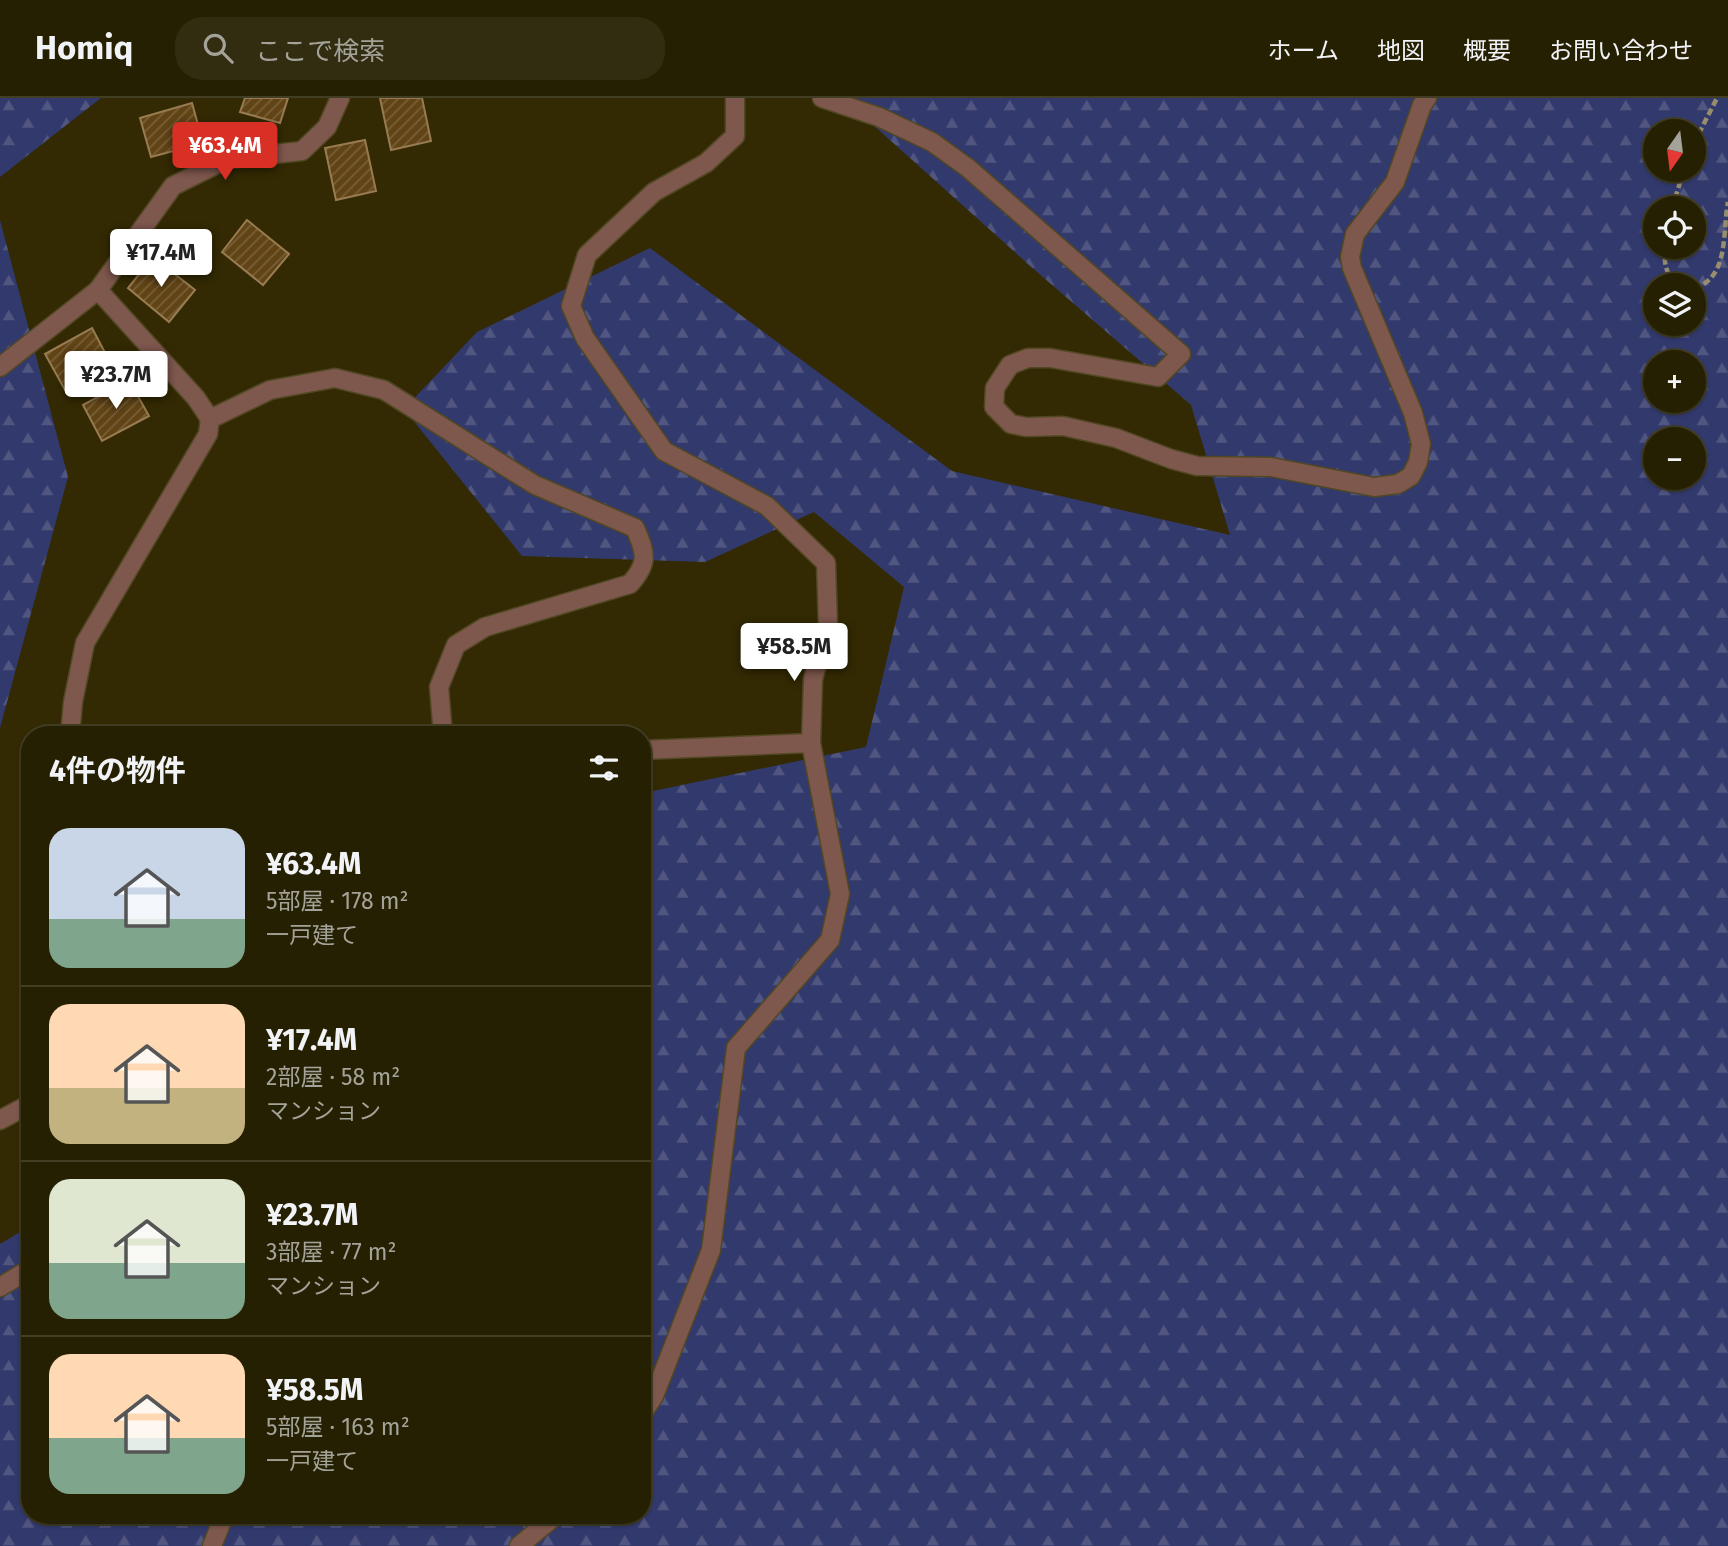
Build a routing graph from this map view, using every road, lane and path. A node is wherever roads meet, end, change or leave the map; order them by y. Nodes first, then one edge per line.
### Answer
1 (340, 98) edge
2 (735, 98) edge
3 (822, 98) edge
4 (1427, 98) edge
5 (1717, 98) edge
6 (1706, 120) edge
7 (1728, 202) edge
8 (1706, 283) edge
9 (98, 290) junction
10 (0, 367) edge
11 (210, 419) junction
12 (71, 726) edge
13 (442, 726) edge
14 (811, 743) junction
15 (651, 750) edge
16 (21, 1109) edge
17 (0, 1120) edge
18 (21, 1274) edge
19 (0, 1287) edge
20 (651, 1400) edge
21 (220, 1524) edge
22 (545, 1524) edge
23 (212, 1546) edge
24 (519, 1546) edge

1 - 9 street
2 - 14 street
3 - 4 street
5 - 6 path
7 - 8 path
9 - 10 street
9 - 11 street
11 - 12 street
11 - 13 street
14 - 15 street
14 - 20 street
16 - 17 street
18 - 19 street
21 - 23 street
22 - 24 street

